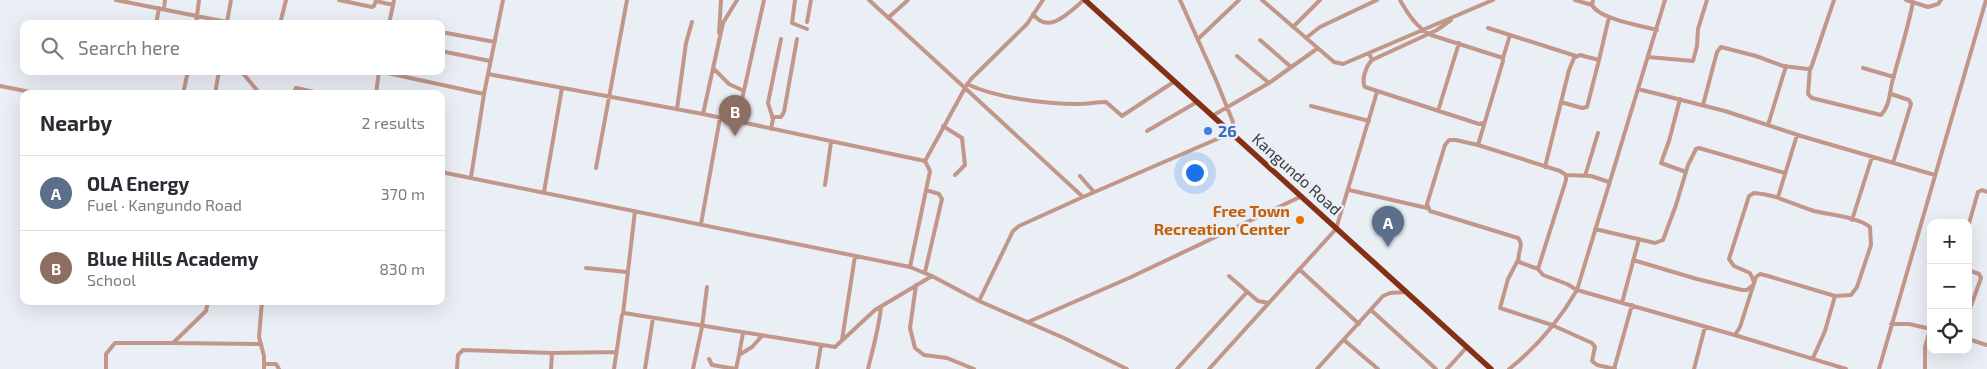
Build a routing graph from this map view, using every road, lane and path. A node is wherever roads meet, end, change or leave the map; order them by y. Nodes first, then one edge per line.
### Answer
1 (116, 0) edge
2 (165, 0) edge
3 (198, 0) edge
4 (231, 0) edge
5 (286, 0) edge
6 (339, 0) edge
7 (394, 0) edge
8 (503, 0) edge
9 (627, 0) edge
10 (721, 0) edge
11 (737, 0) edge
12 (764, 0) edge
13 (795, 0) edge
14 (811, 0) edge
15 (869, 0) edge
16 (908, 0) edge
17 (1043, 0) edge
18 (1084, 0) edge
19 (1180, 0) edge
20 (1239, 0) edge
21 (1262, 0) edge
22 (1320, 0) edge
23 (1377, 0) edge
24 (1400, 0) edge
25 (1493, 0) edge
26 (1575, 0) edge
27 (1665, 0) edge
28 (1706, 0) edge
29 (1827, 0) edge
30 (1834, 0) edge
31 (1906, 0) edge
32 (1941, 0) edge
33 (1986, 0) edge
34 (131, 1) edge
35 (376, 1) edge
36 (1592, 2) edge
37 (1914, 2) junction
38 (393, 5) junction
39 (1832, 5) junction
40 (162, 9) junction
41 (1033, 14) junction
42 (1985, 14) edge
43 (197, 16) junction
44 (1454, 17) junction
45 (1609, 17) junction
46 (888, 18) junction
47 (158, 20) edge
48 (196, 20) edge
49 (210, 20) edge
50 (228, 20) edge
51 (282, 20) edge
52 (390, 20) edge
53 (692, 22) dead end
54 (807, 22) dead end
55 (1293, 27) junction
56 (1488, 28) dead end
57 (806, 29) dead end
58 (1423, 30) junction
59 (1657, 30) junction
60 (445, 33) edge
61 (1428, 33) junction
62 (1510, 35) junction
63 (1306, 38) junction
64 (781, 39) dead end
65 (797, 39) dead end
66 (1198, 39) junction
67 (720, 40) junction
68 (1260, 40) dead end
69 (494, 42) junction
70 (1459, 43) junction
71 (1318, 48) junction
72 (445, 52) edge
73 (1369, 53) junction
74 (1237, 56) dead end
75 (1576, 56) junction
76 (1648, 57) junction
77 (1503, 58) junction
78 (1372, 60) junction
79 (1599, 60) junction
80 (490, 61) junction
81 (1786, 66) junction
82 (1291, 67) junction
83 (1810, 68) junction
84 (1863, 68) dead end
85 (713, 69) junction
86 (488, 74) junction
87 (187, 75) edge
88 (218, 75) edge
89 (244, 75) edge
90 (378, 75) edge
91 (397, 75) edge
92 (1894, 77) junction
93 (1175, 81) junction
94 (1268, 83) junction
95 (0, 86) edge
96 (966, 86) junction
97 (562, 88) junction
98 (1638, 89) junction
99 (20, 90) edge
100 (185, 90) edge
101 (216, 90) edge
102 (257, 90) edge
103 (377, 90) edge
104 (744, 91) junction
105 (1377, 92) junction
106 (484, 94) junction
107 (1891, 94) junction
108 (609, 97) junction
109 (1680, 99) junction
110 (1197, 102) junction
111 (1561, 102) junction
112 (1703, 105) junction
113 (1311, 106) dead end
114 (1227, 107) junction
115 (677, 109) junction
116 (1438, 111) junction
117 (703, 114) junction
118 (1212, 116) junction
119 (772, 117) junction
120 (720, 118) junction
121 (1369, 121) junction
122 (737, 122) junction
123 (1484, 123) junction
124 (1479, 124) junction
125 (1768, 125) junction
126 (943, 126) junction
127 (771, 130) junction
128 (1483, 130) junction
129 (1147, 131) dead end
130 (1231, 133) junction
131 (1598, 133) dead end
132 (1797, 135) junction
133 (831, 142) junction
134 (1478, 145) junction
135 (1872, 157) junction
136 (925, 161) junction
137 (1893, 163) junction
138 (1545, 167) junction
139 (596, 168) dead end
140 (1686, 172) junction
141 (445, 173) edge
142 (1785, 173) junction
143 (1566, 175) junction
144 (1935, 175) junction
145 (956, 176) dead end
146 (1080, 176) dead end
147 (1585, 176) junction
148 (471, 177) junction
149 (1610, 182) junction
150 (825, 184) dead end
151 (926, 190) junction
152 (1349, 190) junction
153 (544, 192) junction
154 (1094, 192) junction
155 (1987, 192) edge
156 (1302, 196) junction
157 (1778, 197) junction
158 (1083, 198) junction
159 (1428, 208) junction
160 (636, 211) junction
161 (1970, 219) edge
162 (1852, 220) junction
163 (701, 224) junction
164 (1336, 229) junction
165 (1595, 229) junction
166 (1639, 239) junction
167 (855, 256) junction
168 (1518, 260) junction
169 (1633, 260) junction
170 (910, 267) junction
171 (586, 268) dead end
172 (1299, 269) junction
173 (1538, 269) junction
174 (627, 272) junction
175 (925, 272) junction
176 (1972, 272) edge
177 (1981, 275) junction
178 (932, 276) junction
179 (1229, 276) dead end
180 (1987, 277) edge
181 (1754, 283) junction
182 (916, 285) junction
183 (707, 287) dead end
184 (1577, 290) junction
185 (1247, 292) junction
186 (1406, 292) junction
187 (1835, 296) junction
188 (979, 302) junction
189 (1268, 303) junction
190 (1622, 303) junction
191 (207, 305) edge
192 (262, 305) edge
193 (1632, 305) junction
194 (881, 307) junction
195 (1970, 309) edge
196 (1371, 310) junction
197 (623, 314) junction
198 (653, 318) junction
199 (1028, 322) junction
200 (1359, 324) junction
201 (1891, 324) junction
202 (1552, 325) junction
203 (702, 327) junction
204 (1705, 327) junction
205 (1927, 328) edge
206 (743, 333) junction
207 (1735, 335) junction
208 (762, 336) junction
209 (1344, 340) junction
210 (1927, 340) edge
211 (1972, 340) edge
212 (841, 342) junction
213 (173, 343) junction
214 (261, 344) junction
215 (821, 345) junction
216 (1987, 345) edge
217 (1467, 348) junction
218 (617, 352) junction
219 (552, 353) junction
220 (739, 355) junction
221 (1813, 358) junction
222 (709, 359) dead end
223 (264, 364) junction
224 (1832, 367) edge
225 (106, 369) edge
226 (264, 369) edge
227 (279, 369) edge
228 (457, 369) edge
229 (551, 369) edge
230 (614, 369) edge
231 (645, 369) edge
232 (693, 369) edge
233 (736, 369) edge
234 (818, 369) edge
235 (868, 369) edge
236 (974, 369) edge
237 (1126, 369) edge
238 (1177, 369) edge
239 (1210, 369) edge
240 (1316, 369) edge
241 (1378, 369) edge
242 (1436, 369) edge
243 (1447, 369) edge
244 (1491, 369) edge
245 (1509, 369) edge
246 (1615, 369) edge
247 (1695, 369) edge
248 (1846, 369) edge
249 (1879, 369) edge
250 (1926, 369) edge

1 - 34 street
2 - 40 street
3 - 43 street
4 - 50 street
5 - 51 street
6 - 35 street
7 - 38 street
8 - 69 street
9 - 108 street
10 - 67 street
11 - 67 street
12 - 104 street
13 - 57 street
14 - 54 street
15 - 46 street
16 - 46 street
17 - 41 street
18 - 41 street
18 - 93 highway, Kangundo Road
19 - 66 street
20 - 66 street
21 - 55 street
22 - 55 street
23 - 63 street
24 - 58 street
25 - 44 street
26 - 36 street
27 - 59 street
28 - 76 street
29 - 39 street
30 - 39 street
31 - 37 street
32 - 37 street
33 - 42 street
34 - 40 street
35 - 38 street
36 - 45 street
37 - 92 street
38 - 52 street
39 - 83 street
40 - 43 street
40 - 47 street
41 - 96 street
42 - 144 street
43 - 48 street
43 - 49 street
44 - 58 street
44 - 61 street
45 - 59 street
45 - 79 street
46 - 96 street
53 - 115 street
55 - 63 street
56 - 62 street
58 - 61 street
58 - 73 street
59 - 76 street
60 - 69 street
61 - 70 street
61 - 78 street
62 - 75 street
62 - 77 street
63 - 71 street
64 - 119 street
65 - 119 street
66 - 114 street
67 - 85 street
68 - 82 street
69 - 80 street
70 - 77 street
70 - 116 street
71 - 73 street
71 - 82 street
72 - 80 street
73 - 78 street
74 - 94 street
75 - 79 street
75 - 111 street
76 - 98 street
77 - 123 street
78 - 105 street
79 - 111 street
80 - 86 street
81 - 83 street
81 - 112 street
81 - 125 street
82 - 94 street
83 - 107 street
84 - 92 street
85 - 104 street
85 - 117 street
86 - 97 street
86 - 106 street
87 - 100 street
88 - 101 street
89 - 102 street
90 - 103 street
91 - 106 street
92 - 107 street
93 - 96 street
93 - 110 highway, Kangundo Road
94 - 114 street
95 - 99 street
96 - 126 street
96 - 158 street
97 - 108 street
97 - 153 street
98 - 109 street
98 - 149 street
104 - 122 street
105 - 116 street
105 - 121 street
106 - 148 street
107 - 137 street
108 - 115 street
108 - 139 street
109 - 112 street
109 - 140 street
110 - 118 highway, Kangundo Road
110 - 129 street
111 - 138 street
112 - 125 street
113 - 121 street
114 - 118 street
114 - 130 street
115 - 117 street
116 - 124 street
117 - 120 street
118 - 130 highway, Kangundo Road
119 - 127 street
120 - 122 street
120 - 163 street
121 - 152 street
122 - 127 street
123 - 124 street
123 - 128 street
124 - 128 street
125 - 132 street
126 - 136 street
126 - 145 street
127 - 133 street
128 - 134 street
130 - 154 street
130 - 156 highway, Kangundo Road
131 - 147 street
132 - 135 street
132 - 142 street
133 - 136 street
133 - 150 street
134 - 138 street
134 - 159 street
135 - 137 street
135 - 162 street
136 - 151 street
137 - 144 street
138 - 143 street
140 - 142 street
140 - 166 street
141 - 148 street
142 - 157 street
143 - 147 street
143 - 173 street
144 - 201 street
146 - 154 street
147 - 149 street
148 - 153 street
149 - 165 street
151 - 170 street
151 - 175 street
152 - 159 street
152 - 164 street
153 - 160 street
154 - 158 street
155 - 161 street
156 - 164 highway, Kangundo Road
156 - 199 street
157 - 162 street
157 - 181 street
158 - 188 street
159 - 168 street
160 - 163 street
160 - 174 street
162 - 187 street
163 - 167 street
164 - 172 street
164 - 186 highway, Kangundo Road
165 - 166 street
165 - 184 street
166 - 169 street
167 - 170 street
167 - 212 street
168 - 173 street
168 - 202 street
169 - 181 street
169 - 190 street
170 - 175 street
171 - 174 street
172 - 189 street
172 - 200 street
173 - 184 street
174 - 197 street
175 - 178 street
176 - 177 street
177 - 180 street
177 - 195 street
178 - 182 street
178 - 188 street
179 - 185 street
181 - 187 street
181 - 207 street
182 - 194 street
182 - 236 street
183 - 203 street
184 - 190 street
184 - 202 street
185 - 189 street
185 - 238 street
186 - 196 street
186 - 217 highway, Kangundo Road
187 - 221 street
188 - 199 street
189 - 239 street
190 - 193 street
191 - 213 street
192 - 214 street
193 - 204 street
193 - 246 street
194 - 212 street
194 - 235 street
196 - 200 street
196 - 242 street
197 - 198 street
197 - 218 street
198 - 203 street
198 - 231 street
199 - 237 street
200 - 209 street
201 - 205 street
201 - 249 street
202 - 245 street
202 - 246 street
203 - 206 street
203 - 232 street
204 - 207 street
204 - 247 street
206 - 208 street
206 - 220 street
207 - 221 street
208 - 215 street
208 - 220 street
209 - 240 street
209 - 241 street
210 - 250 street
211 - 216 street
212 - 215 street
213 - 214 street
213 - 225 street
214 - 223 street
215 - 234 street
217 - 243 street
217 - 244 highway, Kangundo Road
218 - 219 street
218 - 230 street
219 - 228 street
219 - 229 street
220 - 233 street
221 - 224 street
222 - 233 street
223 - 226 street
223 - 227 street
224 - 248 street

